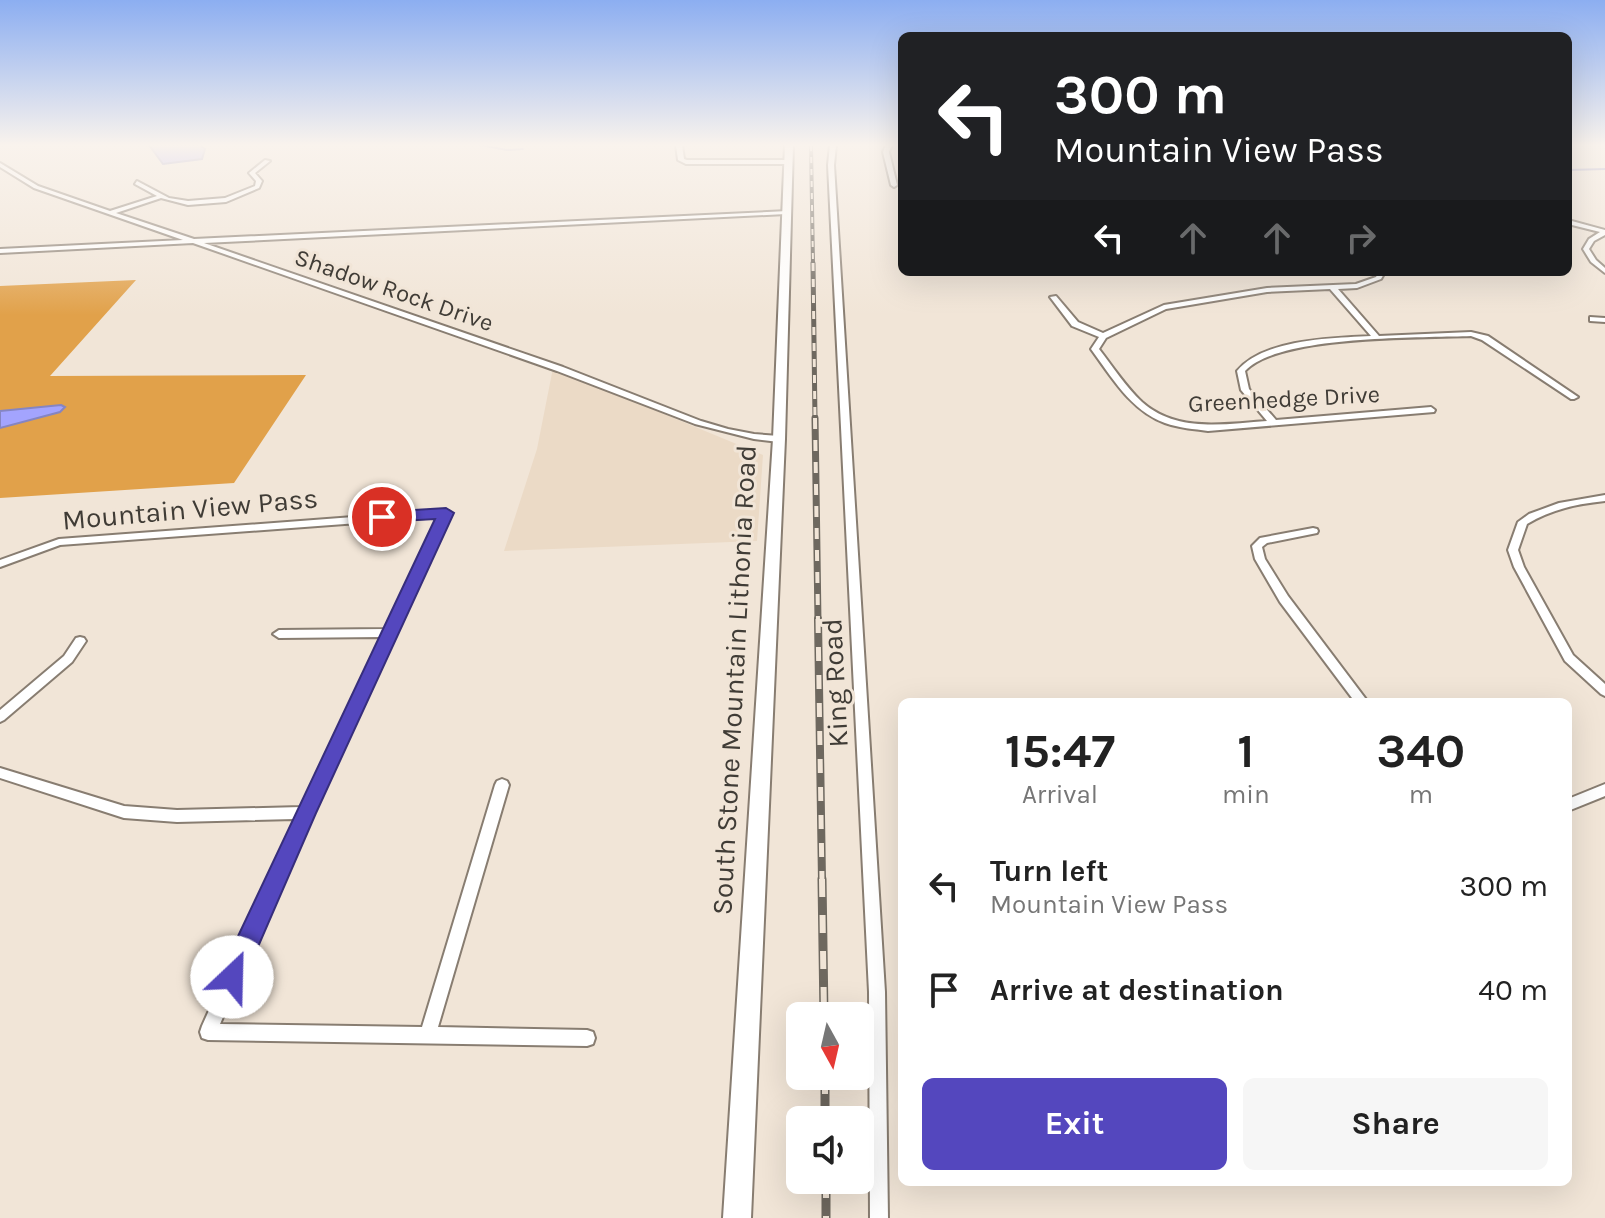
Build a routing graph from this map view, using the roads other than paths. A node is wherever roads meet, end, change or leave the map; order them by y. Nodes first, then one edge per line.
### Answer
1 (78, 202) edge
2 (144, 202) edge
3 (175, 202) edge
4 (223, 202) edge
5 (787, 202) edge
6 (833, 202) edge
7 (786, 212) junction
8 (110, 213) junction
9 (1572, 223) edge
10 (1605, 232) edge
11 (192, 241) junction
12 (0, 251) edge
13 (1605, 271) edge
14 (1380, 276) edge
15 (1333, 288) junction
16 (1054, 297) dead end
17 (1593, 319) dead end
18 (1605, 320) edge
19 (1103, 336) junction
20 (1377, 338) junction
21 (1574, 397) dead end
22 (1431, 410) dead end
23 (1274, 423) junction
24 (779, 439) junction
25 (1605, 498) edge
26 (1313, 531) dead end
27 (0, 564) edge
28 (389, 633) junction
29 (279, 634) dead end
30 (80, 641) dead end
31 (1605, 691) edge
32 (1359, 698) edge
33 (0, 717) edge
34 (0, 773) edge
35 (502, 785) dead end
36 (1605, 790) edge
37 (1572, 803) edge
38 (305, 813) junction
39 (428, 1035) junction
40 (587, 1038) dead end
41 (737, 1218) edge
42 (879, 1218) edge

1 - 8 street, Shadow Rock Drive
2 - 8 street
3 - 4 street
5 - 7 main road, South Stone Mountain Lithonia Road
6 - 42 street, King Road
7 - 11 street
7 - 24 main road, South Stone Mountain Lithonia Road
8 - 11 street, Shadow Rock Drive
9 - 10 street
10 - 13 street
11 - 12 street
11 - 24 street, Shadow Rock Drive
14 - 15 street
15 - 19 street
15 - 20 street
16 - 19 street
17 - 18 street
19 - 23 street, Greenhedge Drive
20 - 21 street
20 - 23 street
22 - 23 street, Greenhedge Drive
24 - 41 main road, South Stone Mountain Lithonia Road
25 - 31 street
26 - 32 street
27 - 28 street, Mountain View Pass
28 - 29 street
28 - 38 street, Mountain View Pass
30 - 33 street
34 - 38 street
35 - 39 street
36 - 37 street
38 - 39 street, Mountain View Pass
39 - 40 street, Mountain View Pass

